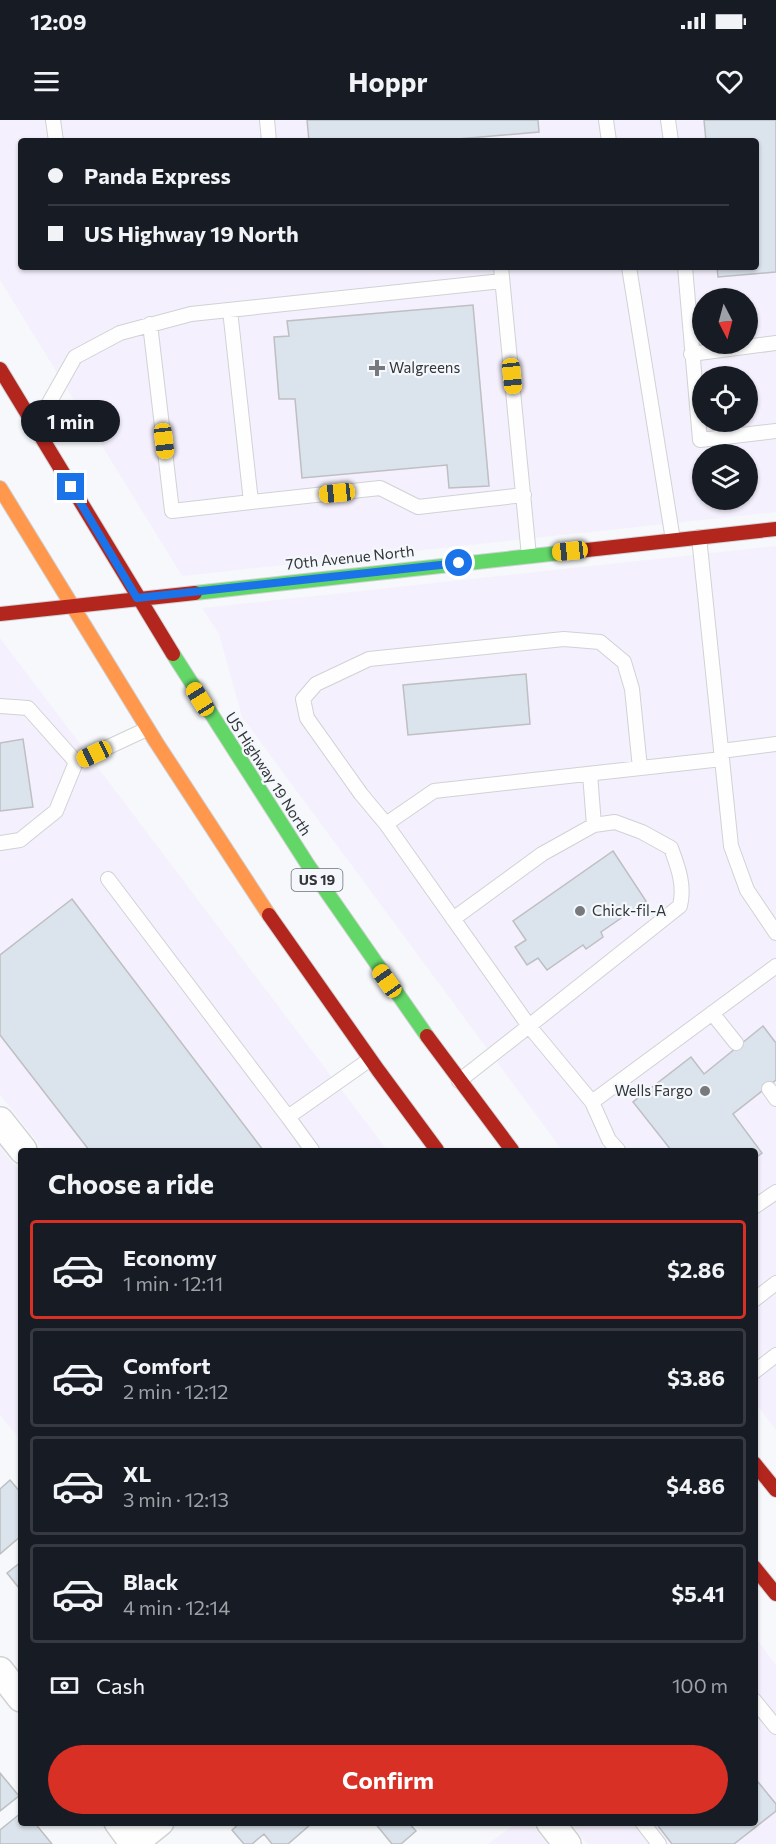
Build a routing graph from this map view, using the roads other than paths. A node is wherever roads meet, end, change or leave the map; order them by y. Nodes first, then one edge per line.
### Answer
1 (53, 120) edge
2 (267, 120) edge
3 (606, 120) edge
4 (668, 120) edge
5 (56, 138) edge
6 (269, 138) edge
7 (609, 138) edge
8 (670, 138) edge
9 (628, 270) edge
10 (685, 270) edge
11 (502, 274) edge
12 (230, 310) junction
13 (150, 324) junction
14 (776, 343) edge
15 (691, 354) junction
16 (0, 369) edge
17 (35, 428) junction
18 (776, 431) edge
19 (0, 488) edge
20 (524, 495) junction
21 (251, 502) junction
22 (776, 529) edge
23 (699, 537) junction
24 (673, 540) junction
25 (529, 556) junction
26 (137, 598) junction
27 (70, 606) junction
28 (0, 614) edge
29 (0, 705) edge
30 (147, 729) junction
31 (776, 744) edge
32 (722, 755) junction
33 (76, 762) junction
34 (640, 768) junction
35 (590, 774) junction
36 (386, 824) junction
37 (594, 825) junction
38 (0, 843) edge
39 (108, 879) dead end
40 (453, 919) junction
41 (776, 933) edge
42 (776, 966) edge
43 (712, 1013) junction
44 (529, 1026) junction
45 (736, 1043) dead end
46 (369, 1060) junction
47 (459, 1082) junction
48 (592, 1102) junction
49 (288, 1117) junction
50 (0, 1121) edge
51 (21, 1148) edge
52 (311, 1148) edge
53 (435, 1148) edge
54 (510, 1148) edge
55 (616, 1148) edge
56 (776, 1192) edge
57 (758, 1204) edge
58 (776, 1283) edge
59 (758, 1297) edge
60 (776, 1354) edge
61 (758, 1369) edge
62 (758, 1468) edge
63 (758, 1477) edge
64 (775, 1489) edge
65 (758, 1572) edge
66 (776, 1594) edge
67 (0, 1671) edge
68 (18, 1694) edge
69 (758, 1705) edge
70 (776, 1727) edge
71 (151, 1826) edge
72 (553, 1826) edge
73 (645, 1826) edge
74 (128, 1836) edge
75 (567, 1844) edge
76 (659, 1844) edge

1 - 5 lane
2 - 6 lane
3 - 7 lane
4 - 8 lane
9 - 24 lane
10 - 15 lane
11 - 12 lane
11 - 20 lane
12 - 13 lane
12 - 21 lane
13 - 17 lane
13 - 21 lane
14 - 15 lane
15 - 18 lane
16 - 17 main road, US Highway 19 North / US 19
17 - 26 main road, US Highway 19 North / US 19
19 - 27 main road
20 - 21 lane
20 - 25 lane
22 - 23 main road, 70th Avenue North
23 - 24 main road, 70th Avenue North
23 - 32 lane
24 - 25 main road, 70th Avenue North
25 - 26 main road, 70th Avenue North
26 - 27 main road, 70th Avenue North
26 - 47 main road, US Highway 19 North / US 19
27 - 28 main road, 70th Avenue North
27 - 30 main road
29 - 33 lane
30 - 33 lane
30 - 46 main road
31 - 32 lane
32 - 34 lane
32 - 41 lane
33 - 38 lane
34 - 35 lane
34 - 36 lane
35 - 36 lane
35 - 37 lane
36 - 40 lane
37 - 40 lane
37 - 44 lane
39 - 49 lane
40 - 44 lane
42 - 43 lane
43 - 45 lane
43 - 48 lane
44 - 47 lane
44 - 48 lane
46 - 49 lane
46 - 53 main road
47 - 54 main road, US Highway 19 North / US 19
48 - 55 lane
49 - 52 lane
50 - 51 street
56 - 57 lane
58 - 59 lane
60 - 61 lane
62 - 64 main road
63 - 64 main road
65 - 66 main road
67 - 68 street
69 - 70 lane
71 - 74 street
72 - 75 street
73 - 76 lane

